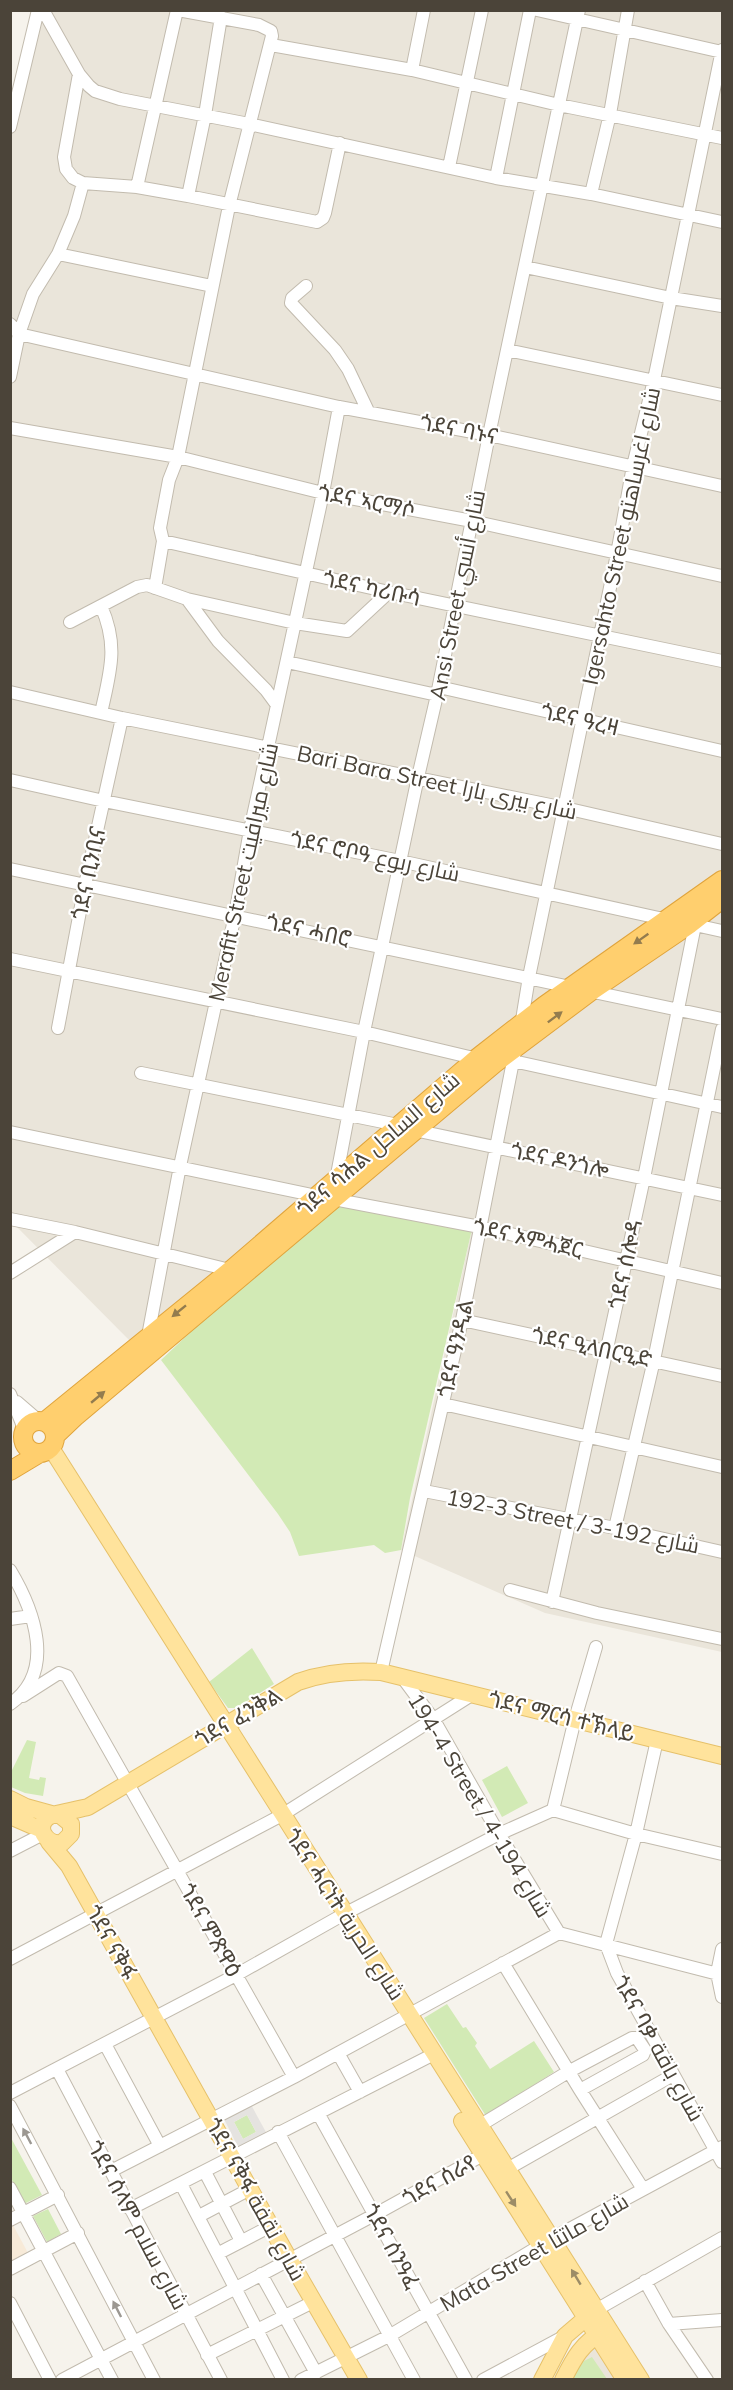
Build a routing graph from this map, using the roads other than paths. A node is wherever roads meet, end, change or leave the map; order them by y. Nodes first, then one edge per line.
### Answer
1 (38, 10) edge
2 (43, 10) edge
3 (177, 10) edge
4 (424, 10) edge
5 (482, 10) edge
6 (530, 10) edge
7 (537, 10) edge
8 (628, 10) edge
9 (578, 15) edge
10 (221, 18) junction
11 (625, 30) junction
12 (271, 45) junction
13 (722, 51) edge
14 (412, 70) junction
15 (79, 74) junction
16 (467, 83) junction
17 (514, 94) junction
18 (559, 105) junction
19 (155, 106) junction
20 (610, 114) junction
21 (205, 115) junction
22 (249, 124) junction
23 (10, 128) edge
24 (705, 135) junction
25 (723, 138) edge
26 (340, 143) junction
27 (449, 167) junction
28 (496, 178) junction
29 (83, 183) junction
30 (543, 185) junction
31 (137, 187) junction
32 (591, 194) junction
33 (188, 196) junction
34 (229, 206) junction
35 (688, 215) junction
36 (723, 222) edge
37 (58, 254) junction
38 (525, 267) junction
39 (212, 286) junction
40 (306, 286) dead end
41 (671, 298) junction
42 (723, 306) edge
43 (10, 324) edge
44 (19, 334) junction
45 (507, 350) junction
46 (194, 374) junction
47 (10, 377) edge
48 (654, 380) junction
49 (723, 395) edge
50 (339, 407) junction
51 (368, 411) junction
52 (10, 428) edge
53 (489, 435) junction
54 (178, 457) junction
55 (633, 466) junction
56 (723, 486) edge
57 (323, 493) junction
58 (472, 521) junction
59 (163, 541) junction
60 (617, 554) junction
61 (306, 574) junction
62 (723, 576) edge
63 (155, 588) junction
64 (389, 592) junction
65 (187, 599) junction
66 (454, 605) junction
67 (101, 606) junction
68 (70, 622) dead end
69 (295, 623) junction
70 (599, 636) junction
71 (723, 661) edge
72 (287, 662) junction
73 (438, 691) junction
74 (10, 692) edge
75 (278, 705) junction
76 (100, 713) junction
77 (122, 718) junction
78 (582, 720) junction
79 (268, 747) junction
80 (723, 750) edge
81 (417, 777) junction
82 (10, 780) edge
83 (104, 801) junction
84 (565, 808) junction
85 (250, 830) junction
86 (723, 844) edge
87 (400, 861) junction
88 (10, 869) edge
89 (723, 880) edge
90 (85, 885) junction
91 (545, 893) junction
92 (723, 899) edge
93 (235, 915) junction
94 (669, 920) junction
95 (693, 924) junction
96 (723, 931) edge
97 (382, 946) junction
98 (10, 959) edge
99 (68, 972) junction
100 (529, 976) junction
101 (571, 988) junction
102 (590, 992) junction
103 (216, 1001) junction
104 (678, 1009) junction
105 (723, 1019) edge
106 (522, 1022) junction
107 (58, 1028) dead end
108 (723, 1029) edge
109 (364, 1032) junction
110 (514, 1054) junction
111 (485, 1061) junction
112 (141, 1073) dead end
113 (197, 1085) junction
114 (660, 1092) junction
115 (707, 1103) junction
116 (723, 1107) edge
117 (349, 1116) junction
118 (406, 1127) junction
119 (10, 1132) edge
120 (496, 1146) junction
121 (180, 1166) junction
122 (644, 1178) junction
123 (336, 1179) junction
124 (688, 1187) junction
125 (723, 1195) edge
126 (325, 1198) junction
127 (10, 1219) edge
128 (480, 1227) junction
129 (75, 1232) junction
130 (164, 1255) junction
131 (625, 1261) junction
132 (672, 1272) junction
133 (10, 1273) edge
134 (237, 1274) junction
135 (723, 1282) edge
136 (462, 1320) junction
137 (148, 1336) junction
138 (607, 1350) junction
139 (654, 1360) junction
140 (723, 1376) edge
141 (12, 1397) edge
142 (443, 1404) junction
143 (588, 1436) junction
144 (37, 1439) edge
145 (635, 1447) junction
146 (723, 1467) edge
147 (10, 1471) edge
148 (423, 1491) junction
149 (571, 1520) junction
150 (615, 1528) junction
151 (723, 1552) edge
152 (10, 1570) edge
153 (510, 1590) dead end
154 (552, 1602) junction
155 (32, 1616) junction
156 (10, 1619) edge
157 (723, 1639) edge
158 (596, 1647) dead end
159 (381, 1672) junction
160 (402, 1677) junction
161 (473, 1694) junction
162 (23, 1695) junction
163 (10, 1704) edge
164 (575, 1719) junction
165 (434, 1720) junction
166 (221, 1726) junction
167 (657, 1740) junction
168 (723, 1756) edge
169 (127, 1784) junction
170 (10, 1799) edge
171 (88, 1807) junction
172 (553, 1810) junction
173 (58, 1815) junction
174 (10, 1816) edge
175 (278, 1818) junction
176 (499, 1834) junction
177 (636, 1834) junction
178 (45, 1835) junction
179 (70, 1836) junction
180 (10, 1851) edge
181 (723, 1854) edge
182 (69, 1866) junction
183 (177, 1869) junction
184 (96, 1913) junction
185 (342, 1915) junction
186 (559, 1933) junction
187 (606, 1944) junction
188 (723, 1949) edge
189 (10, 1959) edge
190 (503, 1963) junction
191 (720, 1974) edge
192 (236, 1975) junction
193 (723, 1997) edge
194 (405, 2017) junction
195 (154, 2018) junction
196 (105, 2044) junction
197 (338, 2053) junction
198 (429, 2056) junction
199 (57, 2069) junction
200 (568, 2072) junction
201 (673, 2075) junction
202 (294, 2077) junction
203 (580, 2090) junction
204 (360, 2091) junction
205 (10, 2093) edge
206 (10, 2106) edge
207 (318, 2113) junction
208 (597, 2117) junction
209 (211, 2120) junction
210 (474, 2129) junction
211 (278, 2132) junction
212 (160, 2145) junction
213 (719, 2149) edge
214 (488, 2152) junction
215 (232, 2158) junction
216 (723, 2162) edge
217 (111, 2171) junction
218 (205, 2172) junction
219 (502, 2173) junction
220 (181, 2184) junction
221 (10, 2188) edge
222 (250, 2189) junction
223 (643, 2189) junction
224 (58, 2195) junction
225 (222, 2204) junction
226 (130, 2209) junction
227 (23, 2213) junction
228 (199, 2216) junction
229 (374, 2216) junction
230 (10, 2220) edge
231 (270, 2226) junction
232 (78, 2233) junction
233 (334, 2235) junction
234 (723, 2238) edge
235 (242, 2241) junction
236 (547, 2242) junction
237 (45, 2252) junction
238 (219, 2253) junction
239 (289, 2259) junction
240 (10, 2269) edge
241 (261, 2274) junction
242 (645, 2281) junction
243 (237, 2288) junction
244 (313, 2302) junction
245 (10, 2303) edge
246 (429, 2313) junction
247 (591, 2314) junction
248 (185, 2315) junction
249 (284, 2317) junction
250 (723, 2320) edge
251 (669, 2324) junction
252 (257, 2331) junction
253 (602, 2332) junction
254 (389, 2336) junction
255 (565, 2336) junction
256 (134, 2342) junction
257 (207, 2355) junction
258 (348, 2358) junction
259 (102, 2360) junction
260 (316, 2373) junction
261 (50, 2379) edge
262 (62, 2379) edge
263 (112, 2379) edge
264 (154, 2379) edge
265 (221, 2379) edge
266 (283, 2379) edge
267 (301, 2379) edge
268 (359, 2379) edge
269 (414, 2379) edge
270 (466, 2379) edge
271 (483, 2379) edge
272 (542, 2379) edge
273 (563, 2379) edge
274 (625, 2379) edge
275 (640, 2379) edge
276 (708, 2379) edge

1 - 23 street
2 - 15 street
3 - 10 street
3 - 19 street
4 - 14 street
5 - 16 street
6 - 17 street
7 - 9 street
8 - 11 street
9 - 11 street
9 - 18 street, Ansi Street شارع أنسي
10 - 12 street
10 - 21 street
11 - 13 street
11 - 20 street
12 - 14 street
12 - 22 street
13 - 24 street, Igersahto Street شارع اغرساهتو
14 - 16 street
15 - 19 street
15 - 29 street
16 - 17 street
16 - 27 street
17 - 18 street
17 - 28 street
18 - 20 street
18 - 30 street, Ansi Street شارع أنسي
19 - 21 street
19 - 31 street
20 - 24 street
20 - 32 street
21 - 22 street
21 - 33 street
22 - 26 street
22 - 34 street
24 - 25 street
24 - 35 street, Igersahto Street شارع اغرساهتو
26 - 27 street
26 - 34 street
27 - 28 street
28 - 30 street
29 - 31 street
29 - 37 street
30 - 32 street
30 - 38 street, Ansi Street شارع أنسي
31 - 33 street
32 - 35 street
33 - 34 street
34 - 39 street
35 - 36 street
35 - 41 street, Igersahto Street شارع اغرساهتو
37 - 39 street
37 - 44 street
38 - 41 street
38 - 45 street, Ansi Street شارع أنسي
39 - 46 street
40 - 51 street
41 - 42 street
41 - 48 street, Igersahto Street شارع اغرساهتو
43 - 44 street
44 - 46 street, ጎደና ባኑና
44 - 47 street
45 - 48 street
45 - 53 street, Ansi Street شارع أنسي
46 - 50 street, ጎደና ባኑና
46 - 54 street
48 - 49 street
48 - 55 street, Igersahto Street شارع اغرساهتو
50 - 51 street, ጎደና ባኑና
50 - 57 street, Merafit Street شارع ميرافيت
51 - 53 street, ጎደና ባኑና
52 - 54 street, ጎደና ኣርማሶ
53 - 55 street, ጎደና ባኑና
53 - 58 street, Ansi Street شارع أنسي
54 - 57 street, ጎደና ኣርማሶ
54 - 59 street
55 - 56 street, ጎደና ባኑና
55 - 60 street, Igersahto Street شارع اغرساهتو
57 - 58 street, ጎደና ኣርማሶ
57 - 61 street, Merafit Street شارع ميرافيت
58 - 60 street, ጎደና ኣርማሶ
58 - 66 street, Ansi Street شارع أنسي
59 - 61 street, ጎደና ካሪቡሳ
59 - 63 street
60 - 62 street, ጎደና ኣርማሶ
60 - 70 street, Igersahto Street شارع اغرساهتو
61 - 64 street, ጎደና ካሪቡሳ
61 - 69 street, Merafit Street شارع ميرافيت
63 - 65 street
63 - 67 street
64 - 66 street, ጎደና ካሪቡሳ
64 - 69 street
65 - 69 street
65 - 75 street
66 - 70 street, ጎደና ካሪቡሳ
66 - 73 street, Ansi Street شارع أنسي
67 - 68 street
67 - 76 street
69 - 72 street, Merafit Street شارع ميرافيت
70 - 71 street, ጎደና ካሪቡሳ
70 - 78 street, Igersahto Street شارع اغرساهتو
72 - 73 street, ጎደና ዓረዛ
72 - 75 street, Merafit Street شارع ميرافيت
73 - 78 street, ጎደና ዓረዛ
73 - 81 street, Ansi Street شارع أنسي
74 - 76 street, Bari Bara Street شارع بيرى بارا
75 - 79 street, Merafit Street شارع ميرافيت
76 - 77 street, Bari Bara Street شارع بيرى بارا
77 - 79 street, Bari Bara Street شارع بيرى بارا
77 - 83 street, ጎደና ቢንቢና
78 - 80 street, ጎደና ዓረዛ
78 - 84 street, Igersahto Street شارع اغرساهتو
79 - 81 street, Bari Bara Street شارع بيرى بارا
79 - 85 street, Merafit Street شارع ميرافيت
81 - 84 street, Bari Bara Street شارع بيرى بارا
81 - 87 street, Ansi Street شارع أنسي
82 - 83 street, ጎደና ሮቦዓ شارع ربوع
83 - 85 street, ጎደና ሮቦዓ شارع ربوع
83 - 90 street, ጎደና ቢንቢና
84 - 86 street, Bari Bara Street شارع بيرى بارا
84 - 91 street, Igersahto Street شارع اغرساهتو
85 - 87 street, ጎደና ሮቦዓ شارع ربوع
85 - 93 street, Merafit Street شارع ميرافيت
87 - 91 street, ጎደና ሮቦዓ شارع ربوع
87 - 97 street, Ansi Street شارع أنسي
88 - 90 street, ጎደና ሓበሮ
89 - 94 highway, ጎደና ሳሕል شارع الساحل
90 - 93 street, ጎደና ሓበሮ
90 - 99 street, ጎደና ቢንቢና
91 - 94 street, ጎደና ሮቦዓ شارع ربوع
91 - 100 street, Igersahto Street شارع اغرساهتو
92 - 95 highway, ጎደና ሳሕል شارع الساحل
93 - 97 street, ጎደና ሓበሮ
93 - 103 street, Merafit Street شارع ميرافيت
94 - 95 street, ጎደና ሮቦዓ شارع ربوع
94 -> 101 highway, ጎደና ሳሕል شارع الساحل
95 - 96 street, ጎደና ሮቦዓ شارع ربوع
95 - 102 highway, ጎደና ሳሕል شارع الساحل
95 - 104 street, ጎደና ሰሎዳ
97 - 100 street, ጎደና ሓበሮ
97 - 109 street, Ansi Street شارع أنسي
98 - 99 street
99 - 103 street
99 - 107 street, ጎደና ቢንቢና
100 - 101 street, ጎደና ሓበሮ
100 - 106 street, Igersahto Street شارع اغرساهتو
101 - 102 street, ጎደና ሓበሮ
101 - 106 highway, ጎደና ሳሕል شارع الساحل
102 - 104 street, ጎደና ሓበሮ
110 -> 102 highway, ጎደና ሳሕል شارع الساحل
103 - 109 street
103 - 113 street, Merafit Street شارع ميرافيت
104 - 105 street, ጎደና ሓበሮ
104 - 114 street, ጎደና ሰሎዳ
106 - 110 street, ጎደና ዓንዲል
106 - 111 highway, ጎደና ሳሕል شارع الساحل
108 - 115 street
109 - 111 street
109 - 117 street, Ansi Street شارع أنسي
110 - 111 highway, ጎደና ሳሕል شارع الساحل
110 - 114 street
110 - 120 street, ጎደና ዓንዲል
111 - 118 highway, ጎደና ሳሕል شارع الساحل
112 - 113 street, ጎደና ዶንጎሎ
113 - 117 street, ጎደና ዶንጎሎ
113 - 121 street, Merafit Street شارع ميرافيت
114 - 115 street
114 - 122 street, ጎደና ሰሎዳ
115 - 116 street
115 - 124 street
117 - 118 street, ጎደና ዶንጎሎ
117 - 123 street, Ansi Street شارع أنسي
118 - 120 street, ጎደና ዶንጎሎ
118 - 123 highway, ጎደና ሳሕል شارع الساحل
118 - 126 highway, ጎደና ሳሕል شارع الساحل
119 - 121 street, ጎደና ኦምሓጀር
120 - 122 street, ጎደና ዶንጎሎ
120 - 128 street, ጎደና ዓንዲል
121 - 126 street, ጎደና ኦምሓጀር
121 - 130 street, Merafit Street شارع ميرافيت
122 - 124 street, ጎደና ዶንጎሎ
122 - 131 street, ጎደና ሰሎዳ
123 - 126 highway, ጎደና ሳሕል شارع الساحل
124 - 125 street, ጎደና ዶንጎሎ
124 - 132 street
126 - 128 street, ጎደና ኦምሓጀር
126 - 134 highway, ጎደና ሳሕል شارع الساحل
127 - 129 street
128 - 131 street, ጎደና ኦምሓጀር
128 - 136 street, ጎደና ዓንዲል
129 - 130 street
129 - 133 street
130 - 134 street
130 - 137 street, Merafit Street شارع ميرافيت
131 - 132 street, ጎደና ኦምሓጀር
131 - 138 street, ጎደና ሰሎዳ
132 - 135 street, ጎደና ኦምሓጀር
132 - 139 street
134 -> 137 highway, ጎደና ሳሕል شارع الساحل
144 -> 134 highway, ጎደና ሳሕል شارع الساحل
136 - 138 street, ጎደና ዒላበርዒድ
136 - 142 street, ጎደና ዓንዲል
137 - 144 highway, ጎደና ሳሕል شارع الساحل
138 - 139 street, ጎደና ዒላበርዒድ
138 - 143 street, ጎደና ሰሎዳ
139 - 140 street, ጎደና ዒላበርዒድ
139 - 145 street
141 - 144 street
142 - 143 street
142 - 148 street, ጎደና ዓንዲል
143 - 145 street
143 - 149 street, ጎደና ሰሎዳ
144 - 147 highway
144 - 166 main road, ጎደና ሓርነት شارع الحرية
145 - 146 street
145 - 150 street
148 - 149 street, 192-3 Street / شارع 192-3
148 - 159 street, ጎደና ዓንዲል
149 - 150 street, 192-3 Street / شارع 192-3
149 - 154 street, ጎደና ሰሎዳ
150 - 151 street, 192-3 Street / شارع 192-3
152 - 155 street
153 - 154 street
154 - 157 street
155 - 156 street
155 - 162 street
158 - 164 street
159 - 160 main road, ጎደና ፈንቅል
159 - 166 main road, ጎደና ፈንቅል
160 - 161 main road, ጎደና ማርሳ ተኽላይ
160 - 165 street, 194-4 Street / شارع 194-4
161 - 164 main road, ጎደና ማርሳ ተኽላይ
161 - 165 street
162 - 163 street
162 - 169 street, ጎደና ምጽዋዕ
164 - 167 main road, ጎደና ማርሳ ተኽላይ
164 - 172 street
165 - 175 street
165 - 176 street, 194-4 Street / شارع 194-4
166 - 169 main road, ጎደና ፈንቅል
166 - 175 main road, ጎደና ሓርነት شارع الحرية
167 - 168 main road, ጎደና ማርሳ ተኽላይ
167 - 177 street
169 - 171 main road, ጎደና ፈንቅል
169 - 183 street, ጎደና ምጽዋዕ
170 - 173 main road
171 - 173 main road, ጎደና ፈንቅል
171 - 179 main road, ጎደና ፈንቅል
172 - 176 street
172 - 177 street
173 - 178 main road
173 - 179 main road
174 - 178 main road, ጎደና ናቅፋ
175 - 183 street
175 - 185 main road, ጎደና ሓርነት شارع الحرية
176 - 185 street
176 - 186 street, 194-4 Street / شارع 194-4
177 - 181 street
177 - 187 street
178 - 179 main road
178 - 180 street
178 - 182 main road, ጎደና ናቅፋ
179 - 182 main road, ጎደና ናቅፋ
182 - 184 main road, ጎደና ናቅፋ
183 - 184 street
183 - 192 street, ጎደና ምጽዋዕ
184 - 189 street
184 - 195 main road, ጎደና ናቅፋ
185 - 192 street
185 - 194 main road, ጎደና ሓርነት شارع الحرية
186 - 187 street
186 - 190 street
187 - 191 street
187 - 201 street, ጎደና ባቃ شارع باقة
188 - 191 street
190 - 194 street
190 - 200 street
191 - 193 street
192 - 195 street
192 - 202 street, ጎደና ምጽዋዕ
194 - 197 street
194 - 198 main road, ጎደና ሓርነት شارع الحرية
195 - 196 street
195 - 209 main road, ጎደና ናቅፋ شارع نقفة
196 - 199 street
196 - 212 street
197 - 202 street
197 - 204 street
198 - 204 street
198 - 210 main road, ጎደና ሓርነት شارع الحرية
199 - 205 street
199 - 217 street, ጎደና ሰላም شارع سلام
200 - 203 street
200 - 203 street
200 - 210 street
201 - 208 street
201 - 213 street, ጎደና ባቃ شارع باقة
202 - 209 street
203 - 208 street
204 - 207 street
224 -> 206 street
207 - 211 street
207 - 229 street, ጎደና ሰንዓፈ
208 - 219 street
208 - 223 street
209 - 212 street
209 - 215 main road, ጎደና ናቅፋ شارع نقفة
210 - 214 main road, ጎደና ሓርነት شارع الحرية
211 - 215 street
211 - 233 street
212 - 217 street
213 - 216 street, ጎደና ባቃ شارع باقة
213 - 223 street, Mata Street شارع ماتئا
214 - 219 main road, ጎደና ሓርነት شارع الحرية
214 - 229 street, ጎደና ሰራየ
215 - 218 street
215 - 222 main road, ጎደና ናቅፋ شارع نقفة
217 - 226 street, ጎደና ሰላም شارع سلام
218 - 220 street
218 - 225 street
219 - 236 main road, ጎደና ሓርነት شارع الحرية
220 - 226 street
220 - 228 street
221 - 227 street
222 - 225 street
222 - 231 main road, ጎደና ናቅፋ شارع نقفة
223 - 236 street, Mata Street شارع ماتئا
224 - 227 street
224 - 232 street
225 - 228 street
225 - 235 street
226 - 248 street, ጎደና ሰላም شارع سلام
227 - 230 street
227 - 237 street
228 - 238 street
229 - 233 street, ጎደና ሰራየ
229 - 246 street, ጎደና ሰንዓፈ
231 - 235 street
231 - 239 main road, ጎደና ናቅፋ شارع نقفة
232 - 237 street
256 -> 232 street
233 - 239 street, ጎደና ሰራየ
233 - 254 street
234 - 242 street
235 - 238 street
236 - 246 street, Mata Street شارع ماتئا
236 - 247 main road, ጎደና ሓርነት شارع الحرية
237 - 240 street
237 - 259 street
238 - 243 street
239 - 241 street, ጎደና ሰራየ
239 - 244 main road, ጎደና ናቅፋ شارع نقفة
241 - 243 street, ጎደና ሰራየ
241 - 249 street
242 - 247 street
242 - 251 street
243 - 248 street, ጎደና ሰራየ
243 - 252 street
244 - 249 street
244 - 258 main road, ጎደና ናቅፋ شارع نقفة
245 - 261 street
246 - 254 street, Mata Street شارع ماتئا
246 - 270 street, ጎደና ሰንዓፈ
247 - 253 main road, ጎደና ሓርነት شارع الحرية
247 - 255 main road
248 - 256 street, ጎደና ሰራየ
248 - 257 street, ጎደና ሰላም شارع سلام
249 - 252 street
249 - 260 street
250 - 251 street
251 - 276 street
252 - 257 street
252 - 266 street
253 - 273 main road
253 - 274 main road, ጎደና ሓርነት شارع الحرية
253 - 275 main road, ጎደና ሓርነት شارع الحرية
254 - 258 street, Mata Street شارع ماتئا
254 - 269 street
255 - 271 street
255 - 272 main road
256 - 259 street, ጎደና ሰራየ
256 - 264 street
257 - 265 street, ጎደና ሰላም شارع سلام
258 - 260 street, Mata Street شارع ماتئا
258 - 268 main road, ጎደና ናቅፋ شارع نقفة
259 - 262 street, ጎደና ሰራየ
259 - 263 street
260 - 267 street, Mata Street شارع ماتئا

